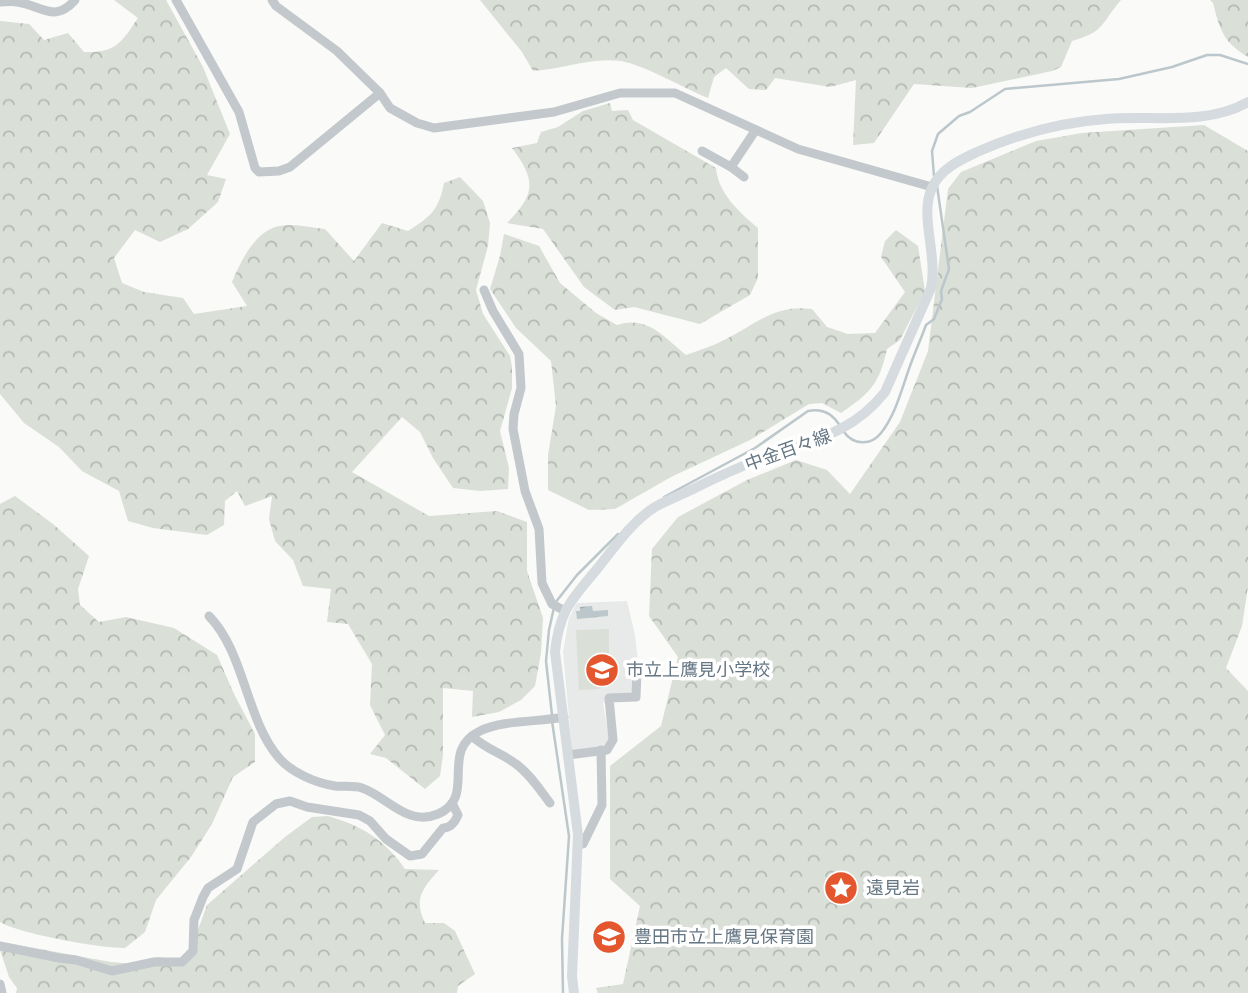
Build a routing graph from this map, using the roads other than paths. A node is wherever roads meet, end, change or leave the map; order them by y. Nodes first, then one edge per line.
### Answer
1 (75, 0) edge
2 (176, 0) edge
3 (272, 0) edge
4 (0, 2) edge
5 (380, 93) junction
6 (1248, 102) edge
7 (755, 131) junction
8 (702, 151) dead end
9 (731, 167) junction
10 (744, 177) dead end
11 (932, 187) junction
12 (484, 290) dead end
13 (563, 610) junction
14 (209, 616) dead end
15 (637, 670) dead end
16 (562, 718) junction
17 (472, 736) junction
18 (601, 750) junction
19 (568, 755) junction
20 (452, 803) junction
21 (550, 803) dead end
22 (578, 844) junction
23 (0, 946) edge
24 (0, 984) edge
25 (2, 993) edge
26 (574, 993) edge

1 - 4 street
2 - 5 street
3 - 5 street
5 - 7 street
6 - 11 main road
7 - 9 street
7 - 11 street
8 - 9 street
9 - 10 street
11 - 13 main road, 中金百々線
12 - 13 street
13 - 16 main road, 中金百々線
14 - 20 street
15 - 18 street
16 - 17 street
16 - 19 main road, 中金百々線
17 - 20 street
17 - 21 street
18 - 19 street
18 - 22 street
19 - 22 main road, 中金百々線
20 - 23 street
22 - 26 main road, 中金百々線
24 - 25 street

